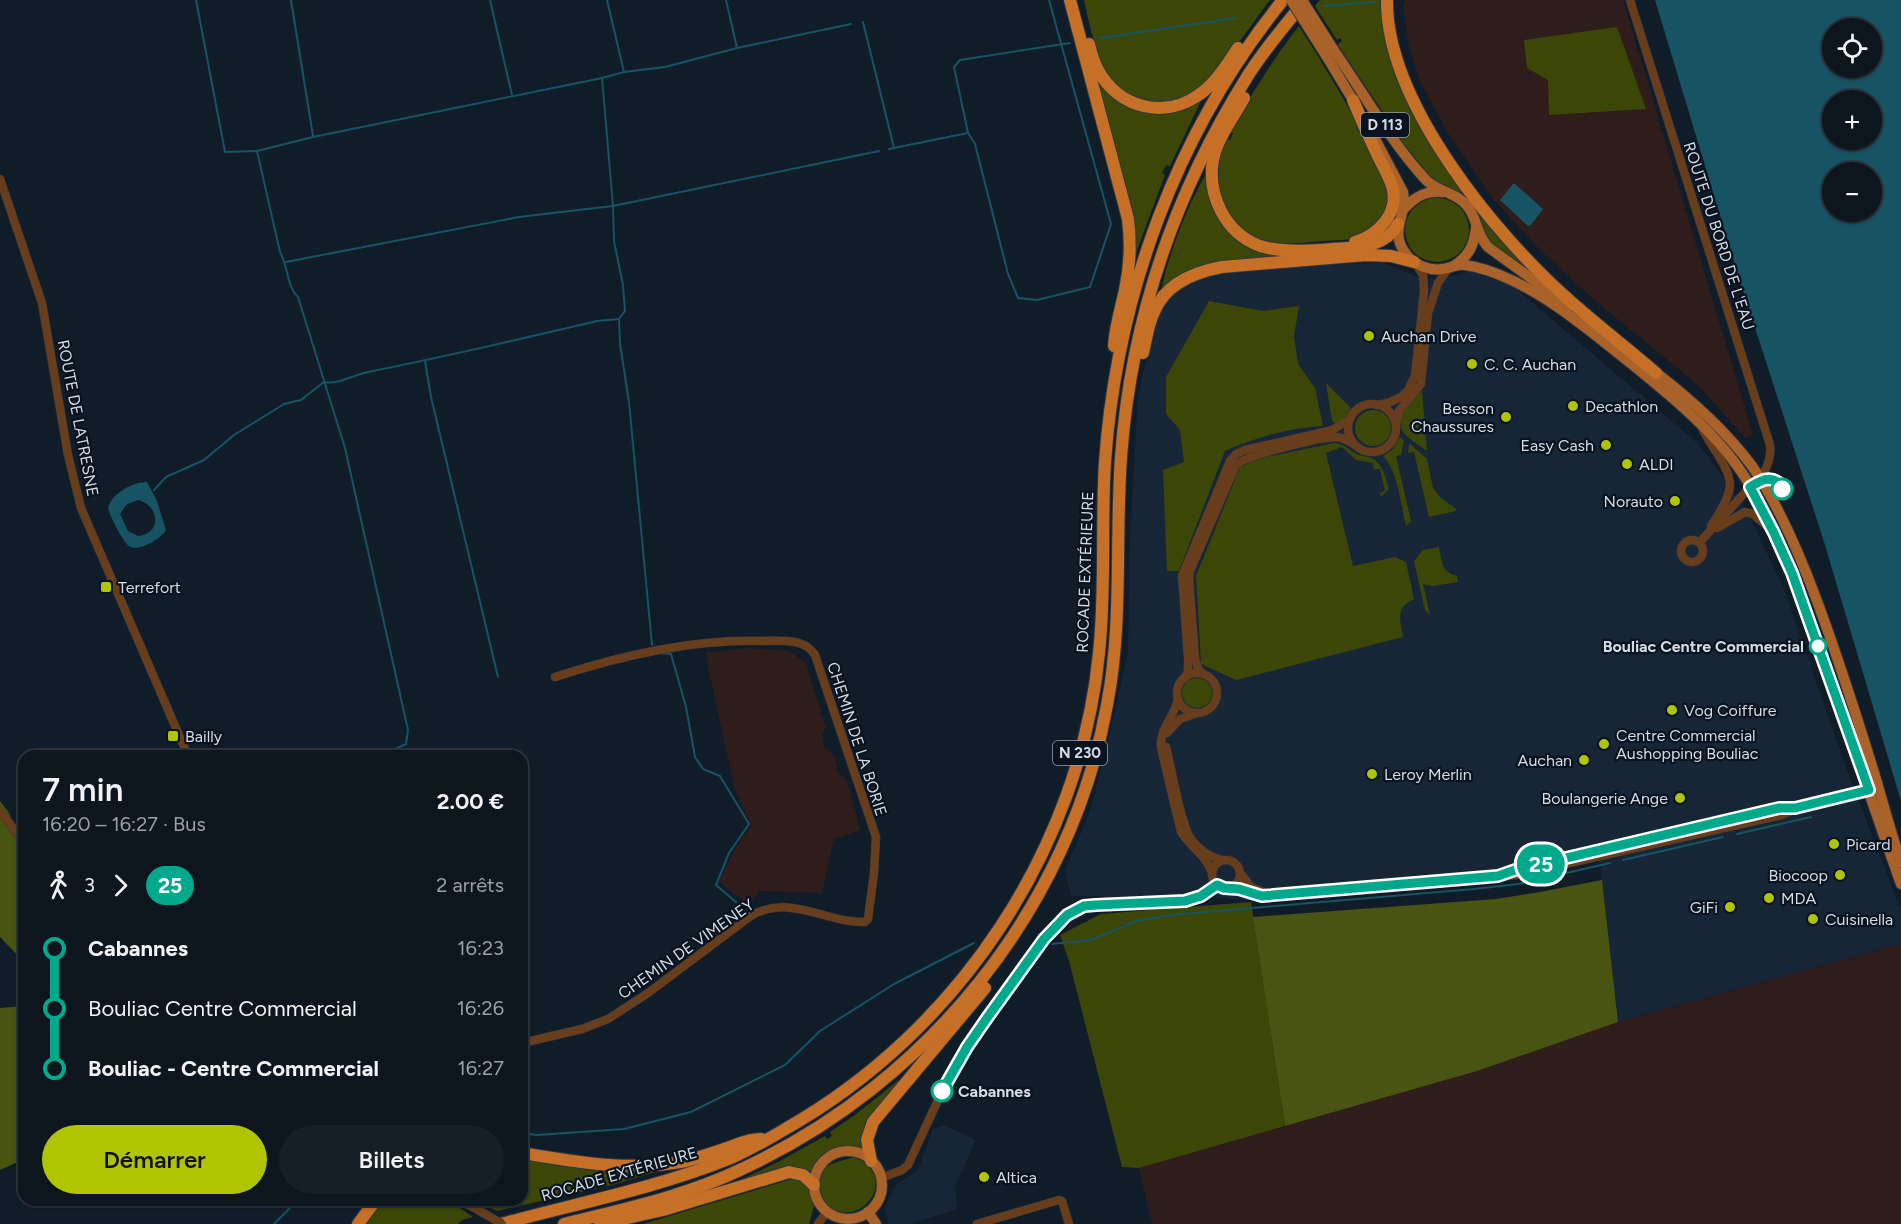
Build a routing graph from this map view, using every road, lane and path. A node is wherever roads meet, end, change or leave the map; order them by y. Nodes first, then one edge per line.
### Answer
1 (1070, 0) edge
2 (1077, 0) edge
3 (1303, 0) edge
4 (1387, 0) edge
5 (1630, 0) edge
6 (1285, 1) edge
7 (1287, 22) junction
8 (1330, 53) junction
9 (1353, 100) junction
10 (0, 178) edge
11 (1447, 192) junction
12 (1403, 210) junction
13 (1398, 224) junction
14 (1476, 228) junction
15 (1289, 250) junction
16 (1414, 262) junction
17 (1451, 267) junction
18 (1656, 373) junction
19 (1377, 405) junction
20 (1110, 412) junction
21 (1125, 415) junction
22 (1350, 419) junction
23 (1700, 423) junction
24 (1396, 425) junction
25 (1354, 444) junction
26 (1760, 481) junction
27 (1750, 487) junction
28 (1774, 533) junction
29 (1707, 534) junction
30 (1700, 542) dead end
31 (1203, 674) junction
32 (555, 677) dead end
33 (1185, 678) junction
34 (1178, 699) junction
35 (1197, 713) junction
36 (185, 750) edge
37 (1874, 789) junction
38 (0, 811) edge
39 (18, 834) edge
40 (1222, 860) junction
41 (1901, 862) edge
42 (1212, 873) junction
43 (1241, 874) junction
44 (1901, 884) edge
45 (1217, 885) junction
46 (1232, 887) junction
47 (1272, 894) junction
48 (1027, 915) junction
49 (868, 919) joint
50 (528, 1042) edge
51 (768, 1139) junction
52 (528, 1155) edge
53 (871, 1161) junction
54 (881, 1178) junction
55 (814, 1185) junction
56 (372, 1206) edge
57 (473, 1207) edge
58 (827, 1212) junction
59 (868, 1212) junction
60 (358, 1224) edge
61 (502, 1224) edge
62 (565, 1224) edge
63 (600, 1224) edge
64 (818, 1224) edge
65 (876, 1224) edge
66 (977, 1224) edge
67 (1069, 1224) edge

1 - 20 highway
2 - 6 highway
3 - 7 highway, N 230
3 - 8 main road, D 113, bridge
4 - 18 highway
5 - 26 street, ROUTE DU BORD DE L'EAU
6 - 8 main road, D 113, bridge
6 - 20 highway, ROCADE EXTÉRIEURE / N 230
7 - 15 highway
7 - 21 highway, N 230
8 - 9 main road, D 113
8 - 11 main road, D 113
9 - 12 main road, D 113
9 - 15 highway
10 - 36 street, ROUTE DE LATRESNE
11 - 12 main road
11 - 14 main road
12 - 13 main road
13 - 15 highway
13 - 16 main road
14 - 17 main road
14 - 18 main road
16 - 17 main road
16 - 19 street
16 - 21 highway
17 - 23 main road
17 - 24 street
18 - 26 main road
19 - 22 street
19 - 24 street
20 - 51 highway, ROCADE EXTÉRIEURE / N 230
21 - 48 highway, N 230
22 - 25 street
22 - 33 street
23 - 27 main road
23 - 29 street
24 - 25 street
25 - 31 street
26 - 27 street
26 - 37 main road
27 - 28 main road
27 - 29 street
28 - 29 street
28 - 37 main road
29 - 30 street
31 - 33 street
31 - 35 street
32 - 49 street, CHEMIN DE LA BORIE
33 - 34 street
34 - 35 street
34 - 42 street
35 - 40 street
37 - 41 main road
37 - 44 main road
37 - 47 street
38 - 39 street
40 - 42 street
40 - 43 street
42 - 45 street
43 - 46 street
43 - 47 street
45 - 46 street
45 - 54 street
46 - 47 street
48 - 53 highway
48 - 62 highway, N 230
49 - 50 street, CHEMIN DE VIMENEY
51 - 52 highway
51 - 61 highway, ROCADE EXTÉRIEURE / N 230
53 - 54 main road
53 - 55 main road
54 - 59 main road
55 - 58 main road
55 - 63 highway
56 - 60 highway
57 - 61 street, bridge
58 - 59 main road
58 - 64 street
59 - 65 main road
66 - 67 street

